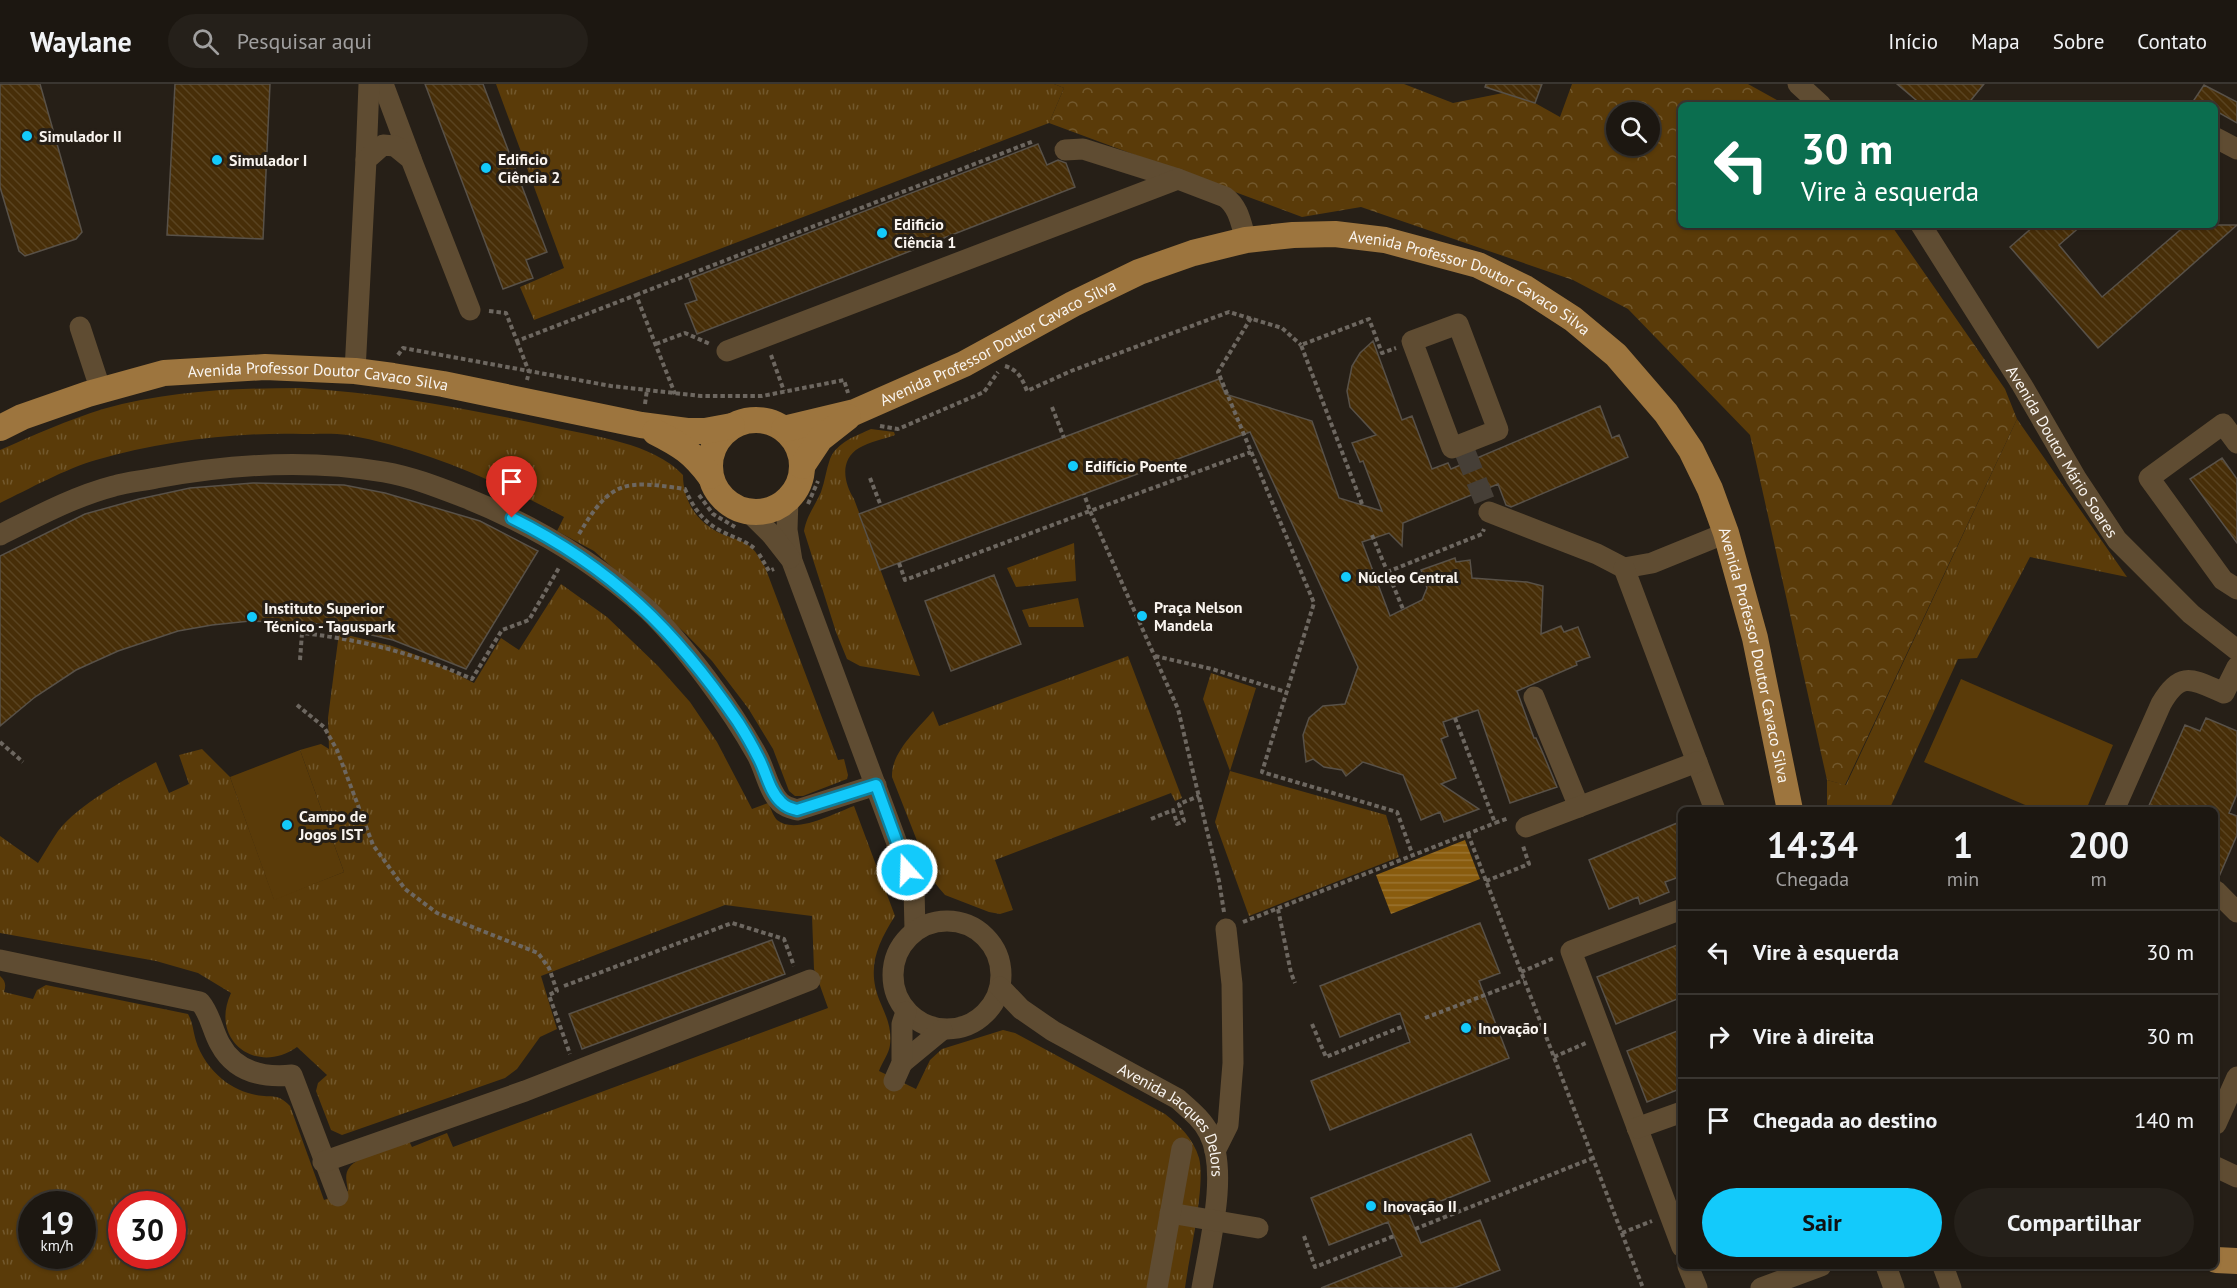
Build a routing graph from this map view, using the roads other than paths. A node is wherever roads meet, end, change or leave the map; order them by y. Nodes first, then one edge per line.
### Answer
1 (369, 84) edge
2 (383, 84) edge
3 (1798, 84) edge
4 (1818, 102) edge
5 (2218, 139) edge
6 (2237, 149) edge
7 (1065, 150) dead end
8 (411, 159) junction
9 (366, 160) junction
10 (1178, 179) junction
11 (1923, 228) edge
12 (1246, 240) junction
13 (470, 310) road end
14 (80, 327) dead end
15 (1412, 341) joint
16 (727, 351) road end
17 (356, 371) junction
18 (101, 391) junction
19 (855, 412) junction
20 (641, 425) junction
21 (732, 426) junction
22 (0, 428) edge
23 (784, 429) junction
24 (2237, 443) edge
25 (811, 469) junction
26 (710, 476) junction
27 (798, 502) junction
28 (749, 512) junction
29 (1489, 512) road end
30 (1726, 534) junction
31 (0, 535) edge
32 (792, 561) junction
33 (1624, 568) junction
34 (2237, 589) edge
35 (2237, 650) edge
36 (2237, 667) edge
37 (1534, 697) dead end
38 (2230, 697) edge
39 (1697, 762) junction
40 (876, 785) junction
41 (1579, 807) junction
42 (1714, 807) edge
43 (1789, 807) edge
44 (2115, 807) edge
45 (1520, 830) road end
46 (914, 889) junction
47 (2218, 892) edge
48 (1678, 911) edge
49 (2237, 912) edge
50 (946, 921) junction
51 (1227, 929) road end
52 (915, 930) junction
53 (0, 960) edge
54 (805, 982) road end
55 (1000, 987) junction
56 (906, 1012) junction
57 (983, 1015) junction
58 (942, 1030) junction
59 (1053, 1031) junction
60 (2237, 1077) edge
61 (1678, 1113) edge
62 (2218, 1116) edge
63 (1637, 1128) junction
64 (1182, 1148) dead end
65 (1215, 1151) junction
66 (323, 1162) junction
67 (2218, 1168) edge
68 (2237, 1177) edge
69 (338, 1196) dead end
70 (1170, 1213) junction
71 (1213, 1220) junction
72 (1258, 1228) dead end
73 (1678, 1237) edge
74 (2218, 1260) edge
75 (2237, 1261) edge
76 (1689, 1269) edge
77 (1813, 1269) edge
78 (1887, 1269) edge
79 (1944, 1269) edge
80 (1156, 1288) edge
81 (1203, 1288) edge
82 (1697, 1288) edge
83 (1761, 1288) edge
84 (1894, 1288) edge
85 (1951, 1288) edge

1 - 9 street
2 - 8 street
3 - 4 street
5 - 6 street
7 - 10 street
8 - 9 street
8 - 13 street
9 - 17 street
10 - 12 street
10 - 16 street
11 - 35 street, Avenida Doutor Mário Soares
12 - 19 main road, Avenida Professor Doutor Cavaco Silva
12 - 30 main road, Avenida Professor Doutor Cavaco Silva
14 - 18 street
15 - 15 street
17 - 18 main road, Avenida Professor Doutor Cavaco Silva
17 - 20 main road, Avenida Professor Doutor Cavaco Silva
18 - 22 main road, Avenida Professor Doutor Cavaco Silva
19 - 23 main road, Avenida Professor Doutor Cavaco Silva
19 - 25 main road, Avenida Professor Doutor Cavaco Silva
20 - 21 main road, Avenida Professor Doutor Cavaco Silva
20 - 26 main road, Avenida Professor Doutor Cavaco Silva
21 - 23 main road
21 - 26 main road
23 - 25 main road
24 - 34 street
25 - 27 main road
26 - 28 main road
27 - 28 main road
27 - 32 street
28 - 32 street
29 - 33 street
30 - 33 street
30 - 43 main road, Avenida Professor Doutor Cavaco Silva
31 - 40 street
32 - 40 street
33 - 39 street
36 - 38 street
37 - 41 street
38 - 44 street
39 - 41 street
39 - 42 street
40 - 46 street
41 - 45 street
46 - 50 street
46 - 52 street
47 - 49 street
48 - 63 street
50 - 52 street
50 - 55 street
51 - 65 street
52 - 56 street
53 - 66 street
54 - 66 street
55 - 57 street
55 - 59 street, Avenida Jacques Delors
56 - 58 street
56 - 58 street
57 - 58 street
57 - 59 street, Avenida Jacques Delors
59 - 65 street, Avenida Jacques Delors
60 - 62 street
61 - 63 street
63 - 73 street
64 - 70 street
65 - 71 street, Avenida Jacques Delors
66 - 69 street
67 - 68 street
70 - 71 street
70 - 80 street
71 - 72 street
71 - 81 street, Avenida Jacques Delors
74 - 75 main road
76 - 82 street
77 - 83 street
78 - 84 street
79 - 85 street

